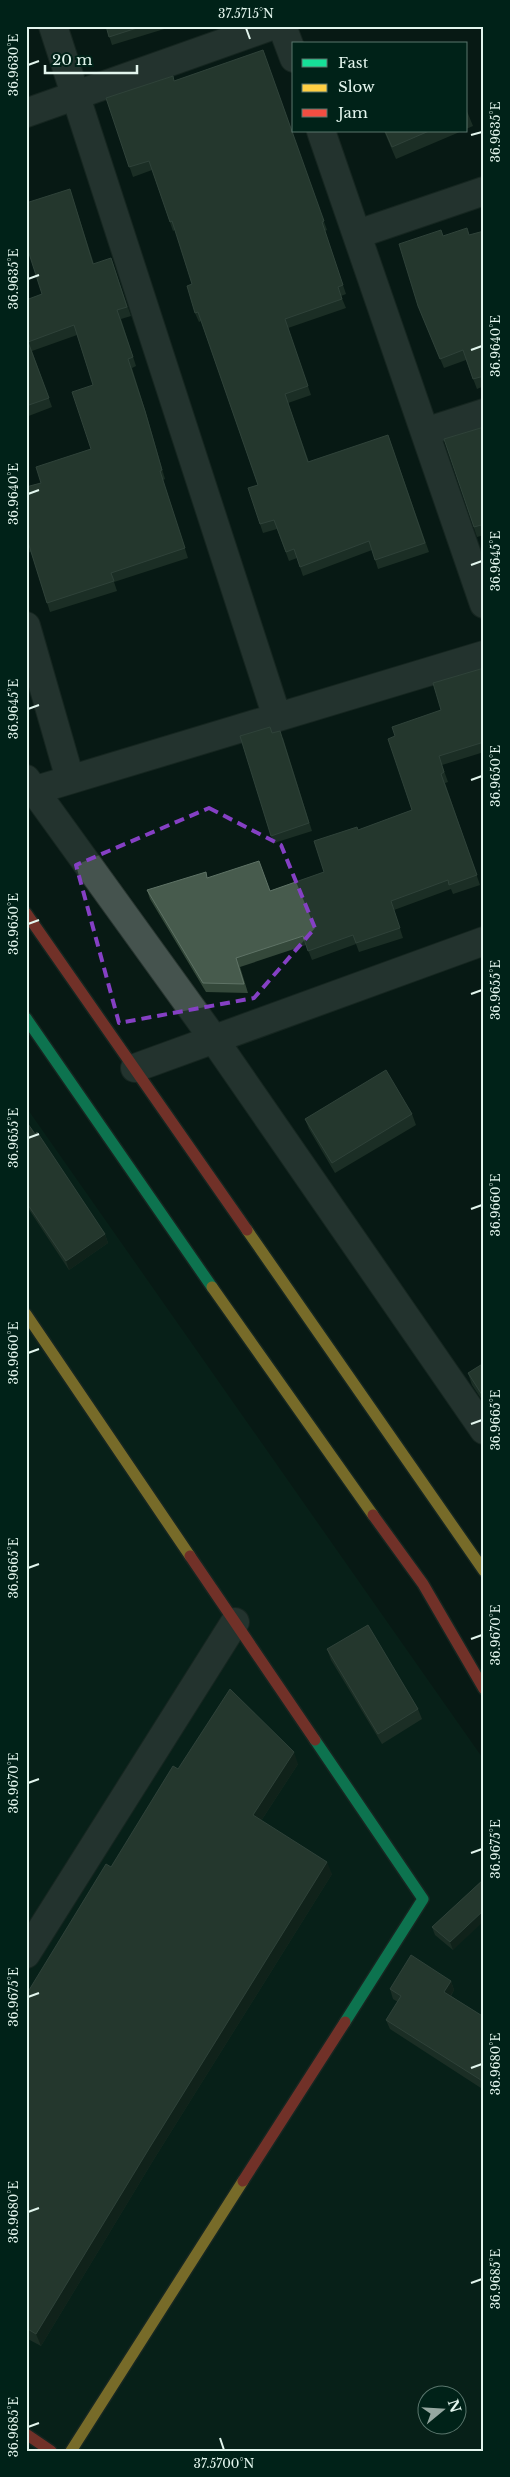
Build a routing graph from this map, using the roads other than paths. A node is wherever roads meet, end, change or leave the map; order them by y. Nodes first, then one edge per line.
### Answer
1 (52, 26) edge
2 (271, 26) edge
3 (282, 26) edge
4 (292, 53) edge
5 (76, 94) junction
6 (26, 113) edge
7 (320, 132) edge
8 (484, 191) edge
9 (358, 234) junction
10 (484, 413) edge
11 (425, 432) junction
12 (484, 604) edge
13 (26, 626) edge
14 (484, 655) edge
15 (277, 717) junction
16 (70, 779) junction
17 (29, 787) edge
18 (26, 913) edge
19 (482, 943) edge
20 (26, 1018) edge
21 (213, 1038) junction
22 (135, 1068) junction
23 (26, 1314) edge
24 (484, 1430) edge
25 (484, 1571) edge
26 (235, 1622) junction
27 (484, 1689) edge
28 (26, 1954) edge
29 (26, 2434) edge
30 (55, 2450) edge

1 - 5 street
2 - 5 street
3 - 4 street
5 - 6 street
5 - 15 street
7 - 9 street
8 - 9 street
9 - 11 street
10 - 11 street
11 - 12 street
13 - 16 street
14 - 15 street
15 - 16 street
16 - 17 street
17 - 21 street
18 - 22 main road
19 - 21 street
20 - 27 main road
21 - 22 street
21 - 24 street
22 - 25 main road
23 - 26 main road
26 - 28 street
26 - 30 main road
29 - 30 main road

